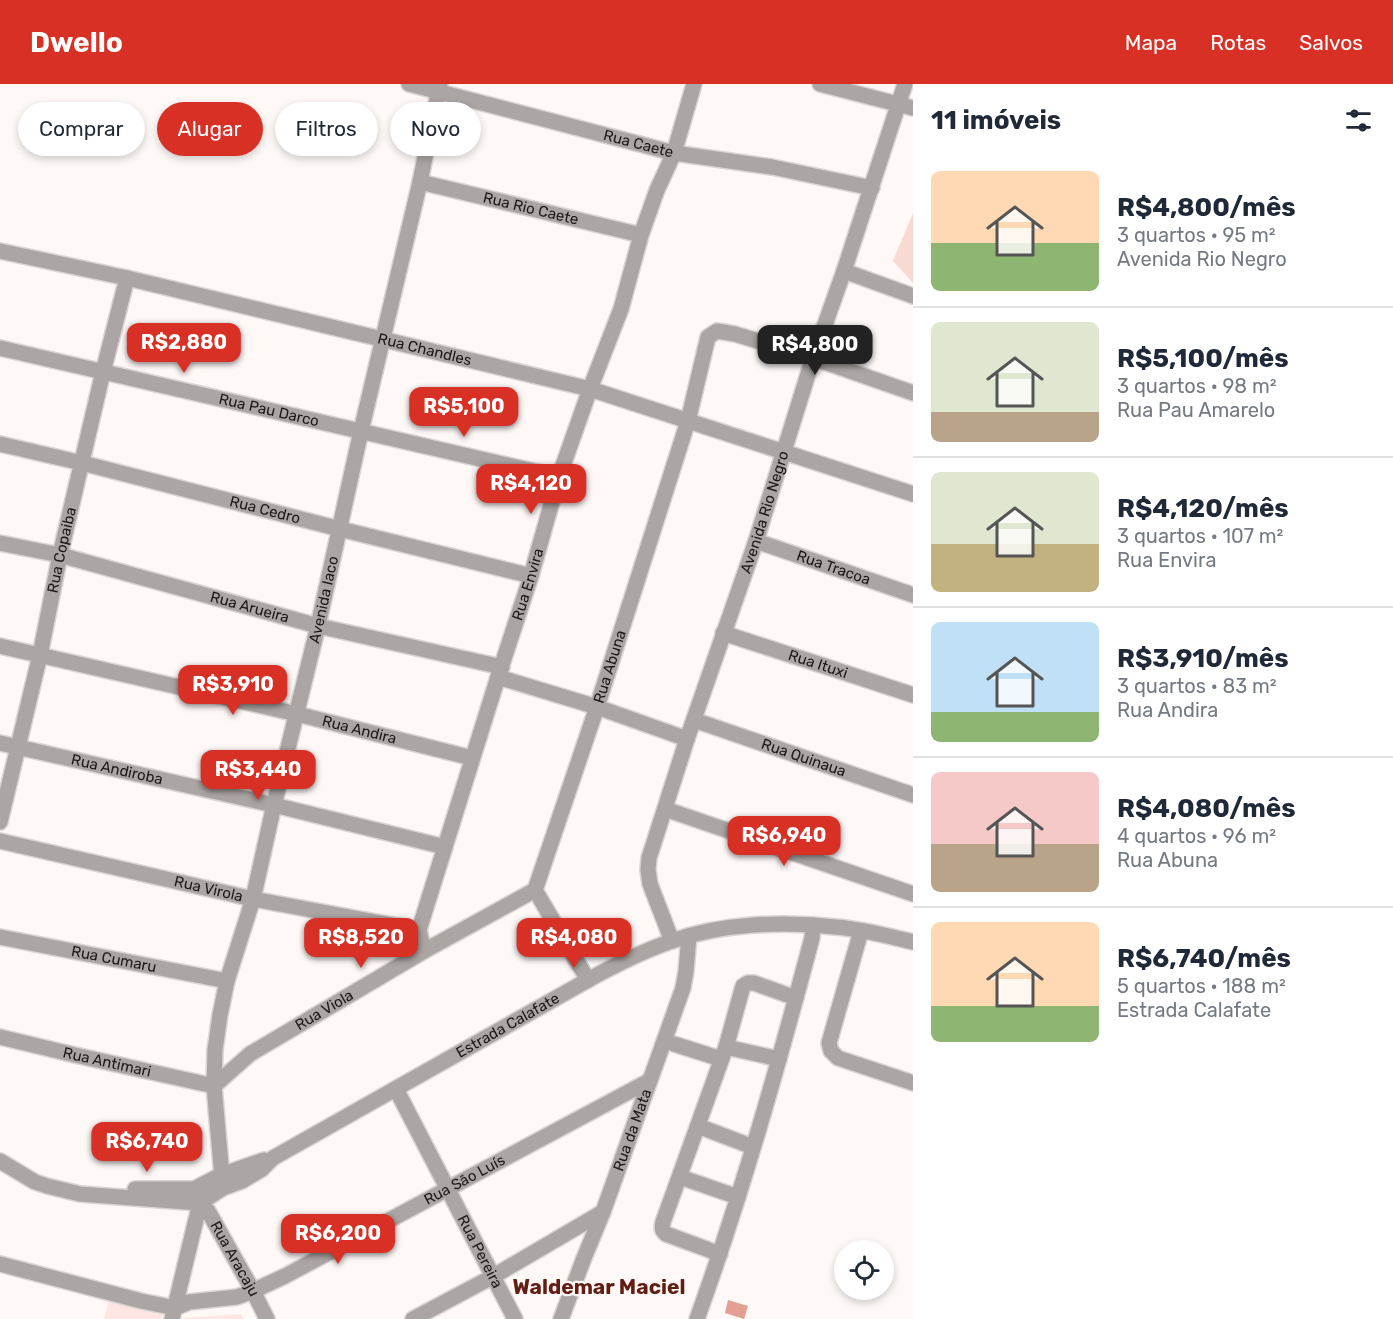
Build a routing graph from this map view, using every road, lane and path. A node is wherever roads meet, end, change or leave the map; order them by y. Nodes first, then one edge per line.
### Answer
1 (409, 84) edge
2 (694, 84) edge
3 (820, 84) edge
4 (905, 84) edge
5 (439, 88) edge
6 (906, 107) edge
7 (674, 153) junction
8 (420, 182) junction
9 (872, 188) junction
10 (641, 235) junction
11 (0, 251) edge
12 (844, 271) junction
13 (127, 278) junction
14 (913, 296) edge
15 (384, 340) junction
16 (0, 348) edge
17 (813, 358) junction
18 (103, 372) junction
19 (590, 389) junction
20 (913, 393) edge
21 (688, 421) junction
22 (361, 431) junction
23 (0, 444) edge
24 (784, 451) junction
25 (82, 463) junction
26 (559, 477) junction
27 (913, 494) edge
28 (340, 530) junction
29 (756, 541) junction
30 (0, 543) edge
31 (60, 555) junction
32 (531, 576) junction
33 (913, 595) edge
34 (318, 627) junction
35 (723, 633) junction
36 (0, 646) edge
37 (40, 655) junction
38 (500, 672) junction
39 (913, 695) edge
40 (597, 707) junction
41 (297, 714) junction
42 (694, 720) junction
43 (687, 739) junction
44 (0, 743) edge
45 (18, 748) junction
46 (472, 758) junction
47 (913, 795) edge
48 (274, 805) junction
49 (665, 809) junction
50 (0, 822) edge
51 (0, 841) edge
52 (445, 847) junction
53 (535, 890) junction
54 (913, 894) edge
55 (253, 900) junction
56 (418, 930) junction
57 (861, 931) junction
58 (813, 932) junction
59 (689, 936) junction
60 (0, 937) edge
61 (672, 941) junction
62 (913, 942) edge
63 (424, 951) junction
64 (588, 980) junction
65 (227, 981) junction
66 (796, 998) junction
67 (0, 1037) edge
68 (674, 1044) dead end
69 (724, 1053) junction
70 (779, 1059) junction
71 (649, 1081) junction
72 (913, 1083) edge
73 (214, 1086) junction
74 (396, 1089) junction
75 (698, 1126) junction
76 (753, 1147) junction
77 (0, 1161) edge
78 (680, 1177) junction
79 (222, 1181) junction
80 (446, 1188) junction
81 (197, 1196) junction
82 (738, 1197) junction
83 (603, 1212) junction
84 (720, 1254) junction
85 (0, 1264) edge
86 (492, 1277) junction
87 (253, 1291) junction
88 (173, 1313) edge
89 (267, 1319) edge
90 (413, 1319) edge
91 (515, 1319) edge
92 (561, 1319) edge
93 (697, 1319) edge

1 - 5 street, Rua Caete
2 - 7 street, Rua Envira
3 - 6 street
4 - 6 street, Avenida Rio Negro
5 - 7 street, Rua Caete
5 - 8 street, Avenida Iaco
6 - 9 street, Avenida Rio Negro
7 - 9 street, Rua Caete
7 - 10 street, Rua Envira
8 - 10 street, Rua Rio Caete
8 - 15 street, Avenida Iaco
9 - 12 street, Avenida Rio Negro
10 - 19 street, Rua Envira
11 - 13 street, Rua Chandles
12 - 14 street
12 - 17 street, Avenida Rio Negro
13 - 15 street, Rua Chandles
13 - 18 street, Rua Copaiba
15 - 19 street, Rua Chandles
15 - 22 street, Avenida Iaco
16 - 18 street, Rua Pau Darco
17 - 20 street
17 - 21 street, Rua Abuna
17 - 24 street, Avenida Rio Negro
18 - 22 street, Rua Pau Darco
18 - 25 street, Rua Copaiba
19 - 21 street, Rua Chandles
19 - 26 street, Rua Envira
21 - 24 street, Rua Chandles
21 - 40 street, Rua Abuna
22 - 26 street, Rua Pau Darco
22 - 28 street, Avenida Iaco
23 - 25 street, Rua Cedro
24 - 27 street, Rua Chandles
24 - 29 street, Avenida Rio Negro
25 - 28 street, Rua Cedro
25 - 31 street, Rua Copaiba
26 - 32 street, Rua Envira
28 - 32 street, Rua Cedro
28 - 34 street, Avenida Iaco
29 - 33 street, Rua Tracoa
29 - 35 street, Avenida Rio Negro
30 - 31 street, Rua Arueira
31 - 34 street, Rua Arueira
31 - 37 street, Rua Copaiba
32 - 38 street, Rua Envira
34 - 38 street, Rua Arueira
34 - 41 street, Avenida Iaco
35 - 39 street, Rua Ituxi
35 - 42 street, Avenida Rio Negro
36 - 37 street, Rua Andira
37 - 41 street, Rua Andira
37 - 45 street, Rua Copaiba
38 - 40 street, Rua Arueira
38 - 46 street, Rua Envira
40 - 43 street, Rua Arueira
40 - 53 street, Rua Abuna
41 - 46 street, Rua Andira
41 - 48 street, Avenida Iaco
42 - 43 street, Avenida Rio Negro
42 - 47 street, Rua Quinaua
43 - 49 street, Avenida Rio Negro
44 - 45 street, Rua Andiroba
45 - 48 street, Rua Andiroba
45 - 50 street, Rua Copaiba
46 - 52 street, Rua Envira
48 - 52 street, Rua Andiroba
48 - 55 street, Avenida Iaco
49 - 54 street
49 - 61 street, Avenida Rio Negro
51 - 55 street, Rua Virola
52 - 56 street, Rua Envira
53 - 63 street, Rua Viola
53 - 64 street
55 - 56 street, Rua Virola
55 - 65 street, Avenida Iaco
56 - 63 street
57 - 58 street, Estrada Calafate
57 - 62 street, Estrada Calafate
57 - 72 street
58 - 59 street, Estrada Calafate
58 - 66 street
59 - 61 street, Estrada Calafate
59 - 71 street, Rua da Mata
60 - 65 street, Rua Cumaru
61 - 64 street, Estrada Calafate
63 - 73 street, Rua Viola
64 - 74 street, Estrada Calafate
65 - 73 street, Avenida Iaco
66 - 69 street
66 - 70 street
67 - 73 street, Rua Antimari
68 - 69 street
69 - 70 street
69 - 75 street
70 - 76 street
71 - 80 street, Rua São Luís
71 - 83 street, Rua da Mata
73 - 79 street, Avenida Iaco
74 - 79 street, Estrada Calafate
74 - 80 street, Rua Pereira
75 - 76 street
75 - 78 street
76 - 82 street
77 - 81 street
78 - 82 street
78 - 84 street
79 - 81 street, Estrada Calafate
80 - 86 street, Rua Pereira
80 - 87 street, Rua São Luís
81 - 87 street, Rua Aracaju
81 - 88 street
82 - 84 street
83 - 86 street
83 - 92 street, Rua da Mata
84 - 93 street
85 - 88 street, Rua São Luís
86 - 90 street
86 - 91 street, Rua Pereira
87 - 88 street, Rua São Luís
87 - 89 street, Rua Aracaju

